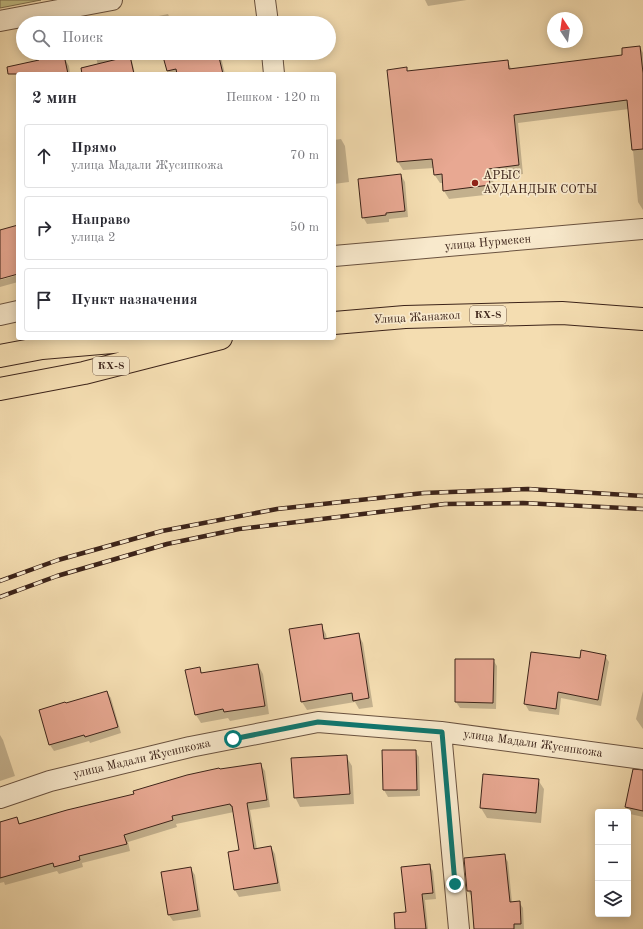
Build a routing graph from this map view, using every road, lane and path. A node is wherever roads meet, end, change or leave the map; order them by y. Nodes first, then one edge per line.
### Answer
1 (112, 0) edge
2 (265, 0) edge
3 (27, 16) edge
4 (267, 16) edge
5 (16, 18) edge
6 (0, 21) edge
7 (273, 60) edge
8 (274, 72) edge
9 (643, 229) edge
10 (336, 256) edge
11 (16, 311) edge
12 (0, 315) edge
13 (643, 319) edge
14 (336, 323) edge
15 (136, 340) edge
16 (213, 340) edge
17 (0, 356) edge
18 (0, 389) edge
19 (442, 732) junction
20 (643, 759) edge
21 (0, 798) edge
22 (458, 929) edge

1 - 3 street
2 - 4 street
5 - 6 street
7 - 8 street
9 - 10 street, улица Нурмекен
11 - 12 street
13 - 14 main road, Улица Жанажол / КХ-8
15 - 17 main road, КХ-8
16 - 18 main road, КХ-8
19 - 20 street, улица Мадали Жусипкожа
19 - 21 street, улица Мадали Жусипкожа
19 - 22 street

